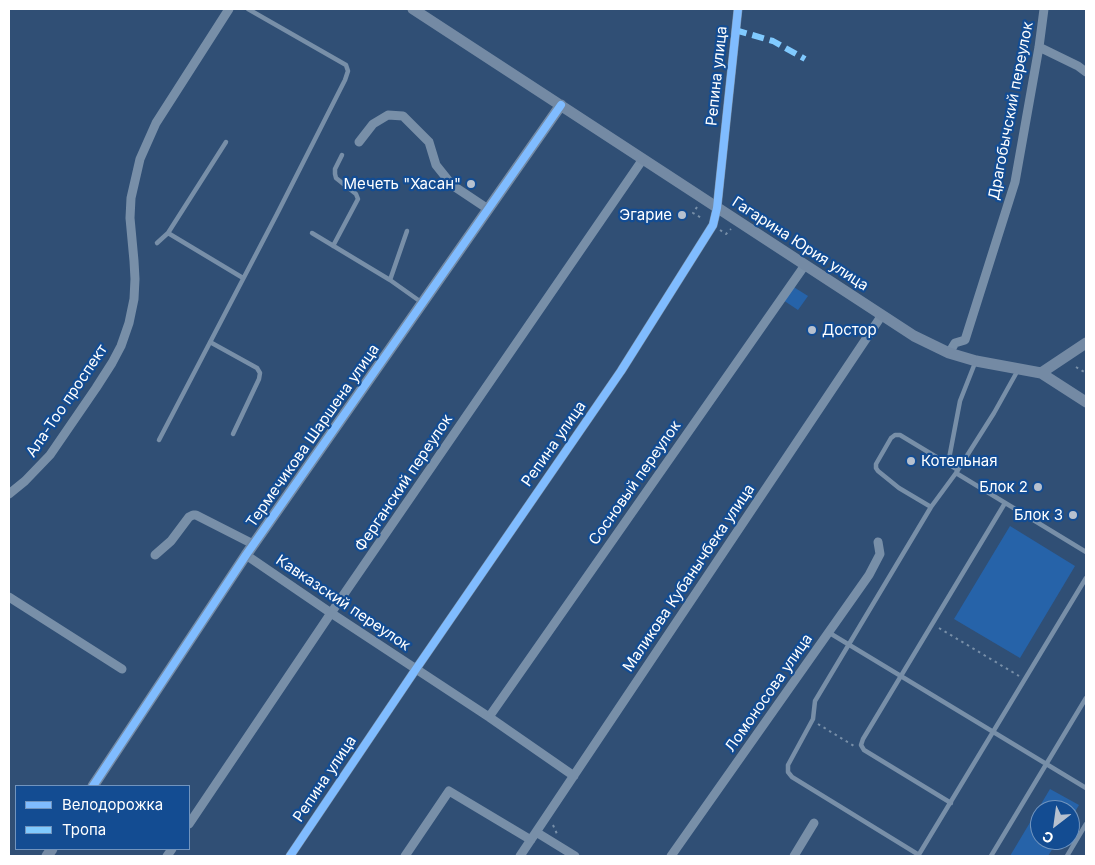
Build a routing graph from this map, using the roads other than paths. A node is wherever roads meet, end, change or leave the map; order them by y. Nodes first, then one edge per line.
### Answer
1 (229, 9) edge
2 (248, 9) edge
3 (413, 9) edge
4 (738, 9) edge
5 (1044, 9) edge
6 (1039, 47) junction
7 (1086, 72) edge
8 (561, 105) junction
9 (226, 142) dead end
10 (359, 142) dead end
11 (342, 155) dead end
12 (643, 158) junction
13 (717, 208) junction
14 (488, 209) junction
15 (408, 231) dead end
16 (312, 233) dead end
17 (168, 234) junction
18 (157, 243) dead end
19 (333, 246) junction
20 (805, 265) junction
21 (243, 278) junction
22 (390, 280) junction
23 (422, 303) junction
24 (882, 315) junction
25 (210, 342) junction
26 (1086, 343) edge
27 (949, 353) junction
28 (976, 361) junction
29 (1019, 369) junction
30 (1041, 373) junction
31 (1086, 402) edge
32 (233, 434) dead end
33 (159, 440) dead end
34 (948, 464) junction
35 (957, 472) junction
36 (9, 494) edge
37 (1005, 503) junction
38 (931, 507) junction
39 (878, 542) dead end
40 (254, 544) junction
41 (1086, 552) edge
42 (246, 554) junction
43 (155, 555) dead end
44 (1086, 578) edge
45 (9, 597) edge
46 (331, 613) junction
47 (828, 632) junction
48 (849, 645) junction
49 (122, 669) dead end
50 (416, 669) junction
51 (901, 676) junction
52 (1086, 698) edge
53 (489, 717) junction
54 (994, 732) junction
55 (1047, 764) junction
56 (574, 776) junction
57 (94, 785) edge
58 (1086, 788) edge
59 (951, 802) junction
60 (190, 823) edge
61 (814, 823) dead end
62 (1086, 824) edge
63 (534, 836) junction
64 (290, 856) edge
65 (405, 856) edge
66 (520, 856) edge
67 (575, 856) edge
68 (671, 856) edge
69 (794, 856) edge
70 (918, 856) edge
71 (991, 856) edge
72 (1067, 856) edge

1 - 36 street, Ала-Тоо проспект
2 - 21 lane
3 - 8 main road, Гагарина Юрия улица
4 - 13 street, Репина улица
5 - 6 street, Драгобычский переулок
6 - 7 street
6 - 27 street, Драгобычский переулок
8 - 12 main road, Гагарина Юрия улица
8 - 14 main road, Термечикова Шаршена улица
9 - 17 lane
10 - 14 street
11 - 19 lane
12 - 13 main road, Гагарина Юрия улица
12 - 46 street, Ферганский переулок
13 - 20 main road, Гагарина Юрия улица
13 - 50 street, Репина улица
14 - 23 main road, Термечикова Шаршена улица
15 - 22 lane
16 - 19 lane
17 - 18 lane
17 - 21 lane
19 - 22 lane
20 - 24 main road, Гагарина Юрия улица
20 - 53 street, Сосновый переулок
21 - 25 lane
22 - 23 lane
23 - 40 main road, Термечикова Шаршена улица
24 - 27 main road, Гагарина Юрия улица
24 - 56 street, Маликова Кубанычбека улица
25 - 32 lane
25 - 33 lane
26 - 30 main road
27 - 28 main road, Гагарина Юрия улица
28 - 29 main road, Гагарина Юрия улица
28 - 34 lane
29 - 30 main road, Гагарина Юрия улица
29 - 35 lane
30 - 31 main road, Гагарина Юрия улица
34 - 35 lane
34 - 38 lane
35 - 37 lane
35 - 38 lane
37 - 41 lane
37 - 51 lane
38 - 48 lane
39 - 47 street, Ломоносова улица
40 - 42 main road, Термечикова Шаршена улица
40 - 43 street
42 - 46 street, Кавказский переулок
42 - 57 main road, Термечикова Шаршена улица
44 - 54 lane
45 - 49 street
46 - 50 street, Кавказский переулок
46 - 60 street, Ферганский переулок
47 - 48 lane
47 - 68 street, Ломоносова улица
48 - 51 lane
48 - 70 lane
50 - 53 street, Кавказский переулок
50 - 64 street, Репина улица
51 - 54 lane
51 - 59 lane
52 - 55 lane
53 - 56 street, Кавказский переулок
54 - 55 lane
54 - 59 lane
55 - 58 lane
55 - 71 lane
56 - 63 street, Маликова Кубанычбека улица
59 - 70 lane
61 - 69 street
62 - 72 lane
63 - 65 street
63 - 66 street, Маликова Кубанычбека улица
63 - 67 street

